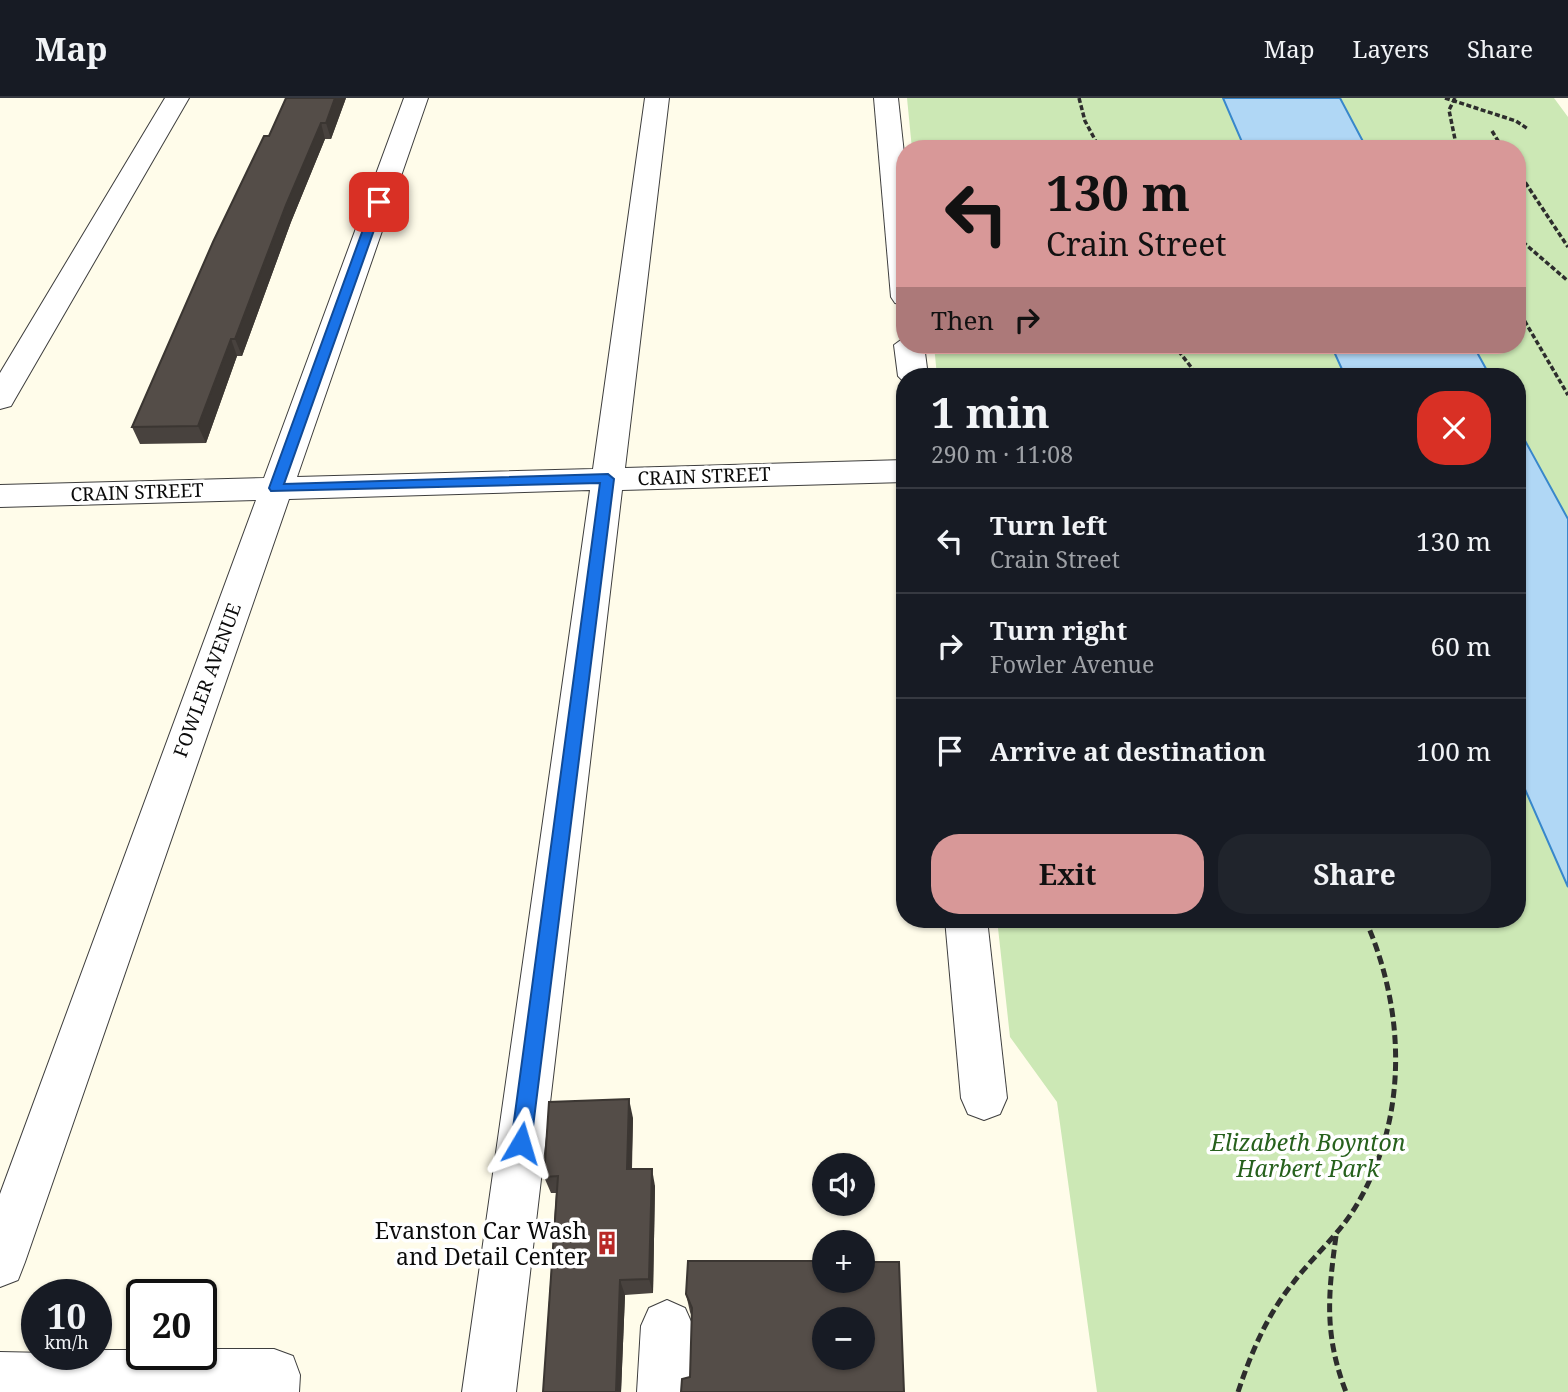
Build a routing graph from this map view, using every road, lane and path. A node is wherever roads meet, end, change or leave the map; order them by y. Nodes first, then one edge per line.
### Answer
1 (177, 98) edge
2 (416, 98) edge
3 (657, 98) edge
4 (886, 98) edge
5 (1079, 98) edge
6 (1445, 98) edge
7 (1454, 100) edge
8 (1528, 129) dead end
9 (1492, 131) dead end
10 (1095, 140) edge
11 (1455, 140) edge
12 (1498, 140) edge
13 (1527, 184) edge
14 (896, 203) edge
15 (1526, 245) edge
16 (1568, 247) edge
17 (1566, 278) edge
18 (1526, 323) edge
19 (1181, 354) edge
20 (1192, 368) edge
21 (1568, 395) edge
22 (0, 399) edge
23 (896, 471) edge
24 (608, 479) junction
25 (276, 488) junction
26 (0, 496) edge
27 (967, 928) edge
28 (1370, 928) edge
29 (984, 1098) dead end
30 (1337, 1234) junction
31 (0, 1262) edge
32 (667, 1326) dead end
33 (0, 1378) edge
34 (116, 1385) edge
35 (272, 1392) edge
36 (489, 1392) edge
37 (664, 1392) edge
38 (1238, 1392) edge
39 (1346, 1392) edge

1 - 22 street
2 - 25 street, FOWLER AVENUE
3 - 24 street
4 - 14 street
5 - 10 path
6 - 7 path
7 - 8 path
7 - 11 path
9 - 12 path
13 - 16 path
15 - 17 path
18 - 21 path
19 - 20 path
23 - 24 street, CRAIN STREET
24 - 25 street, CRAIN STREET
24 - 36 street
25 - 26 street, CRAIN STREET
25 - 31 street, FOWLER AVENUE
27 - 29 street
28 - 30 path
30 - 38 path
30 - 39 path
32 - 37 street
33 - 34 street
34 - 35 street

